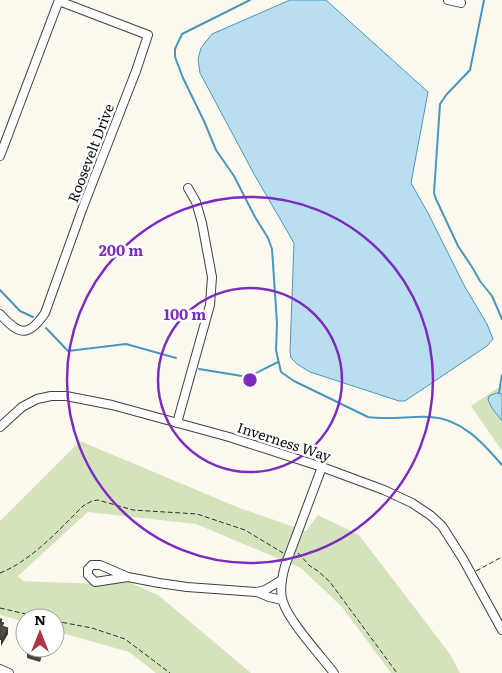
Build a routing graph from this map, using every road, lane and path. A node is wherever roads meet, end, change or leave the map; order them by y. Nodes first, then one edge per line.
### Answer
1 (59, 0) edge
2 (448, 0) edge
3 (461, 3) dead end
4 (0, 156) edge
5 (188, 188) dead end
6 (0, 314) edge
7 (177, 423) junction
8 (0, 427) edge
9 (322, 467) junction
10 (289, 552) junction
11 (502, 558) edge
12 (0, 573) edge
13 (471, 574) junction
14 (128, 577) dead end
15 (282, 580) junction
16 (257, 592) junction
17 (282, 600) junction
18 (0, 608) edge
19 (15, 611) edge
20 (65, 623) edge
21 (502, 630) edge
22 (0, 669) edge
23 (9, 673) edge
24 (170, 673) edge
25 (334, 673) edge
26 (397, 673) edge

1 - 4 street
1 - 6 street, Roosevelt Drive
2 - 3 street
5 - 7 street
7 - 8 street, Inverness Way
7 - 9 street, Inverness Way
9 - 10 street
9 - 13 street, Inverness Way
10 - 12 path
10 - 15 street
10 - 26 path
11 - 13 path
13 - 21 street, Inverness Way
14 - 16 street
15 - 16 street
15 - 17 street
16 - 17 street
17 - 25 street
18 - 19 path
20 - 24 path
22 - 23 street

